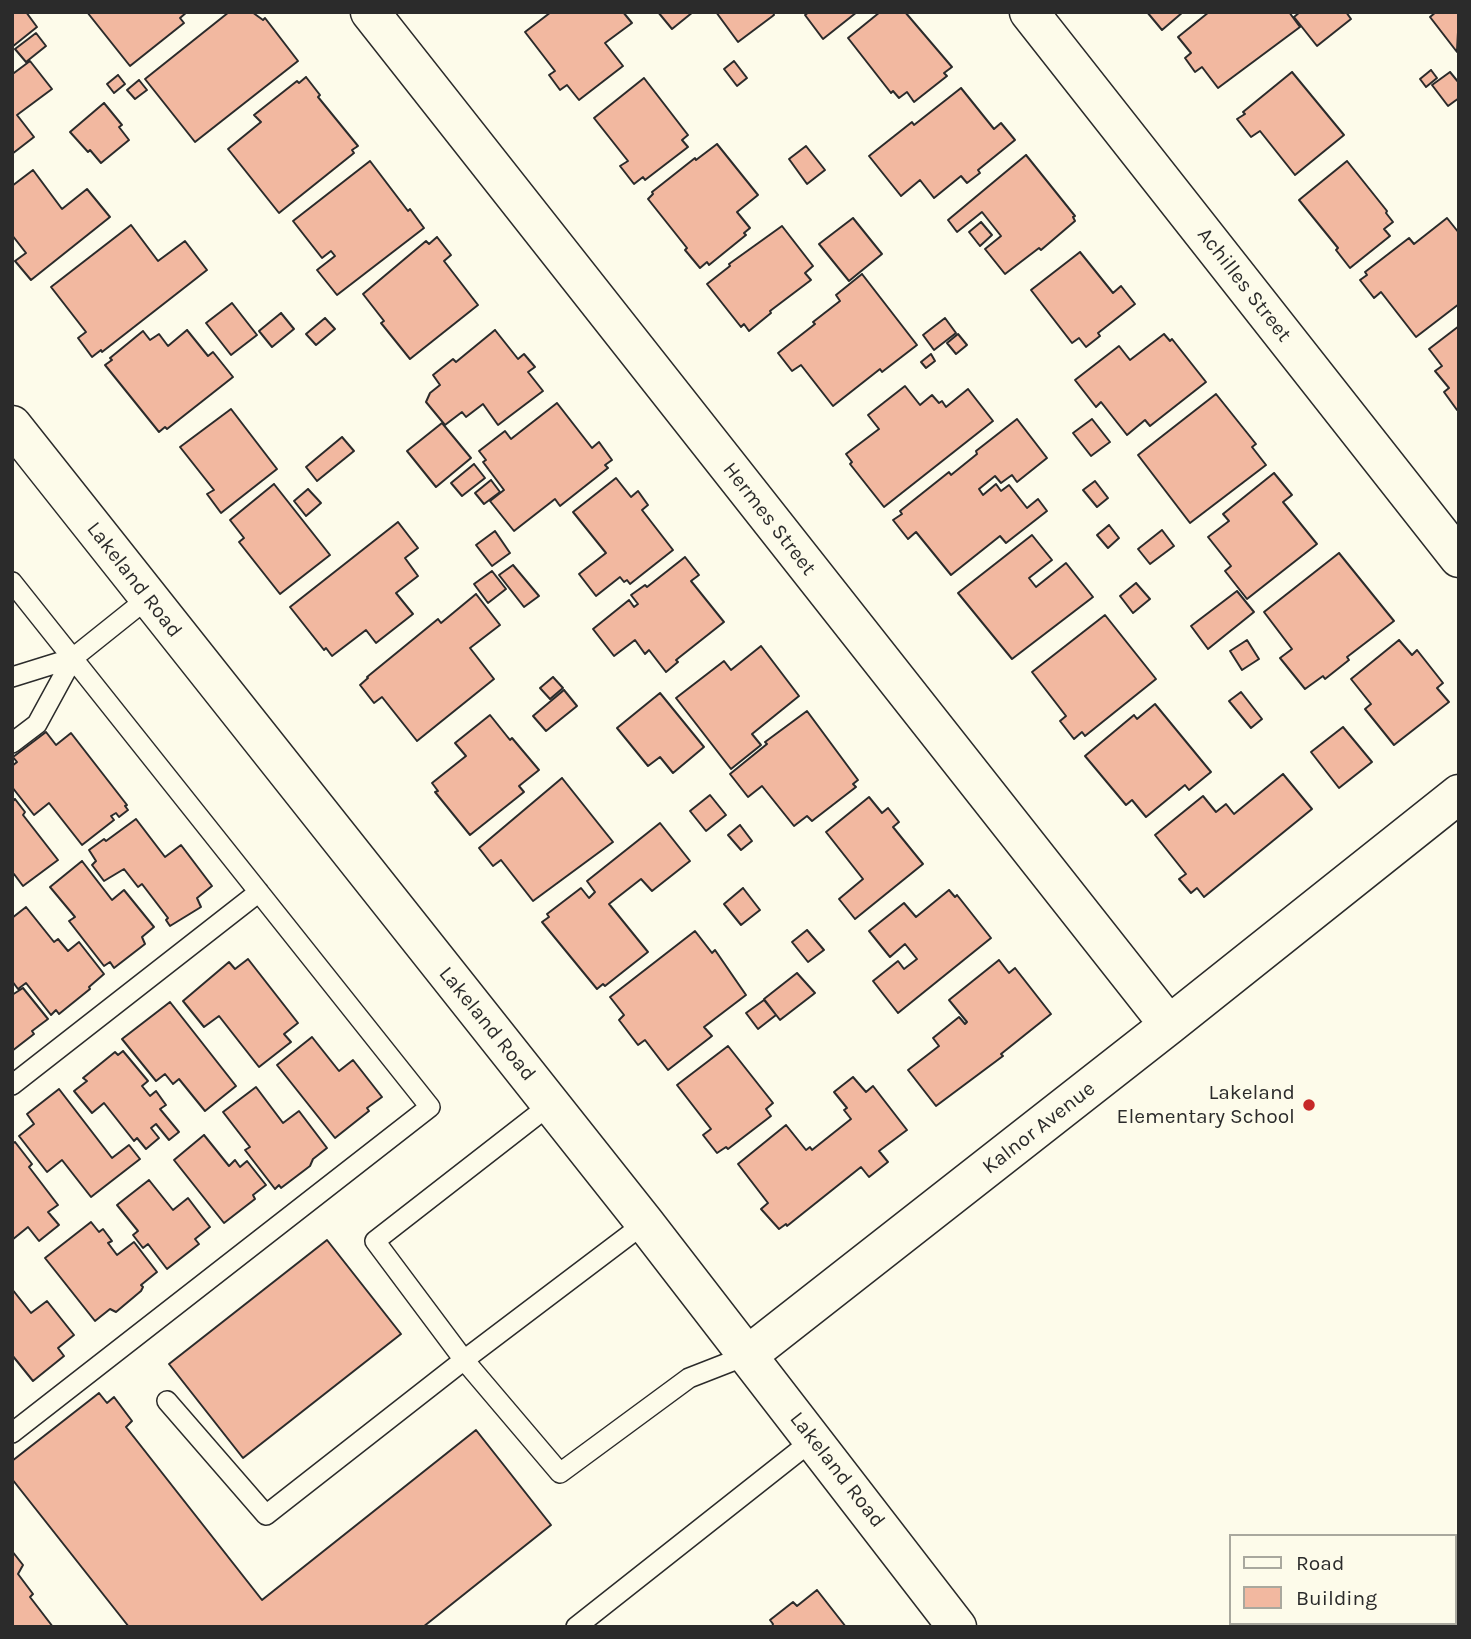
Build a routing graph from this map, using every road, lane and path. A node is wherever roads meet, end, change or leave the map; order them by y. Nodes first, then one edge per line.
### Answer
1 (370, 12) edge
2 (1030, 12) edge
3 (12, 425) edge
4 (1459, 558) edge
5 (12, 582) edge
6 (148, 598) junction
7 (73, 658) junction
8 (12, 677) edge
9 (12, 744) edge
10 (1459, 794) edge
11 (259, 892) junction
12 (1169, 1026) junction
13 (12, 1085) edge
14 (551, 1104) junction
15 (645, 1223) junction
16 (748, 1355) junction
17 (464, 1360) junction
18 (167, 1401) dead end
19 (12, 1433) edge
20 (814, 1439) junction
21 (576, 1627) edge
22 (957, 1627) edge

1 - 12 street, Hermes Street
2 - 4 street, Achilles Street
3 - 6 street, Lakeland Road
5 - 7 lane
6 - 7 lane
6 - 14 street, Lakeland Road
7 - 8 lane
7 - 9 lane
7 - 11 lane
10 - 12 street, Kalnor Avenue
11 - 13 lane
11 - 19 lane
12 - 16 street, Kalnor Avenue
14 - 15 street, Lakeland Road
14 - 17 lane
15 - 16 street, Lakeland Road
15 - 17 lane
16 - 17 lane
16 - 20 street, Lakeland Road
17 - 18 lane
20 - 21 lane
20 - 22 street, Lakeland Road

